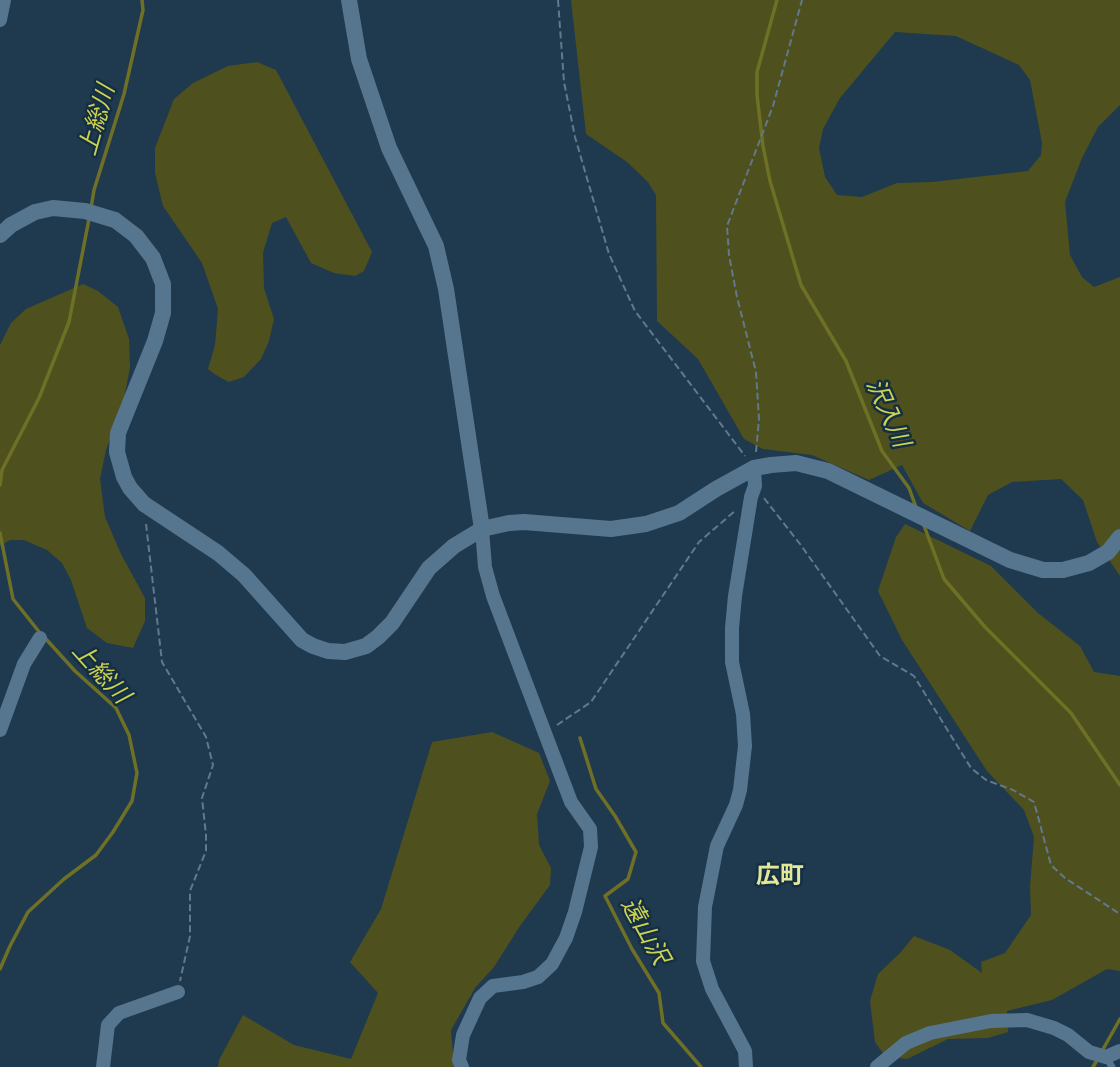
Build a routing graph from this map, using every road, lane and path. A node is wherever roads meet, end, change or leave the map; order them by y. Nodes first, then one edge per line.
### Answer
1 (4, 0) edge
2 (349, 0) edge
3 (558, 0) edge
4 (802, 0) edge
5 (0, 20) edge
6 (0, 235) edge
7 (754, 468) junction
8 (753, 491) junction
9 (144, 504) junction
10 (482, 529) junction
11 (1120, 537) edge
12 (40, 638) dead end
13 (0, 730) edge
14 (543, 732) junction
15 (1120, 914) edge
16 (178, 992) joint
17 (1113, 1058) edge
18 (103, 1067) edge
19 (462, 1067) edge
20 (746, 1067) edge
21 (877, 1067) edge

1 - 5 street
2 - 10 street
3 - 7 path
4 - 7 path
6 - 9 street
7 - 8 street
7 - 10 street
7 - 11 street
8 - 14 path
8 - 15 path
8 - 20 street
9 - 10 street
9 - 16 path
10 - 14 street
12 - 13 street
14 - 19 street
16 - 18 street
17 - 21 street

